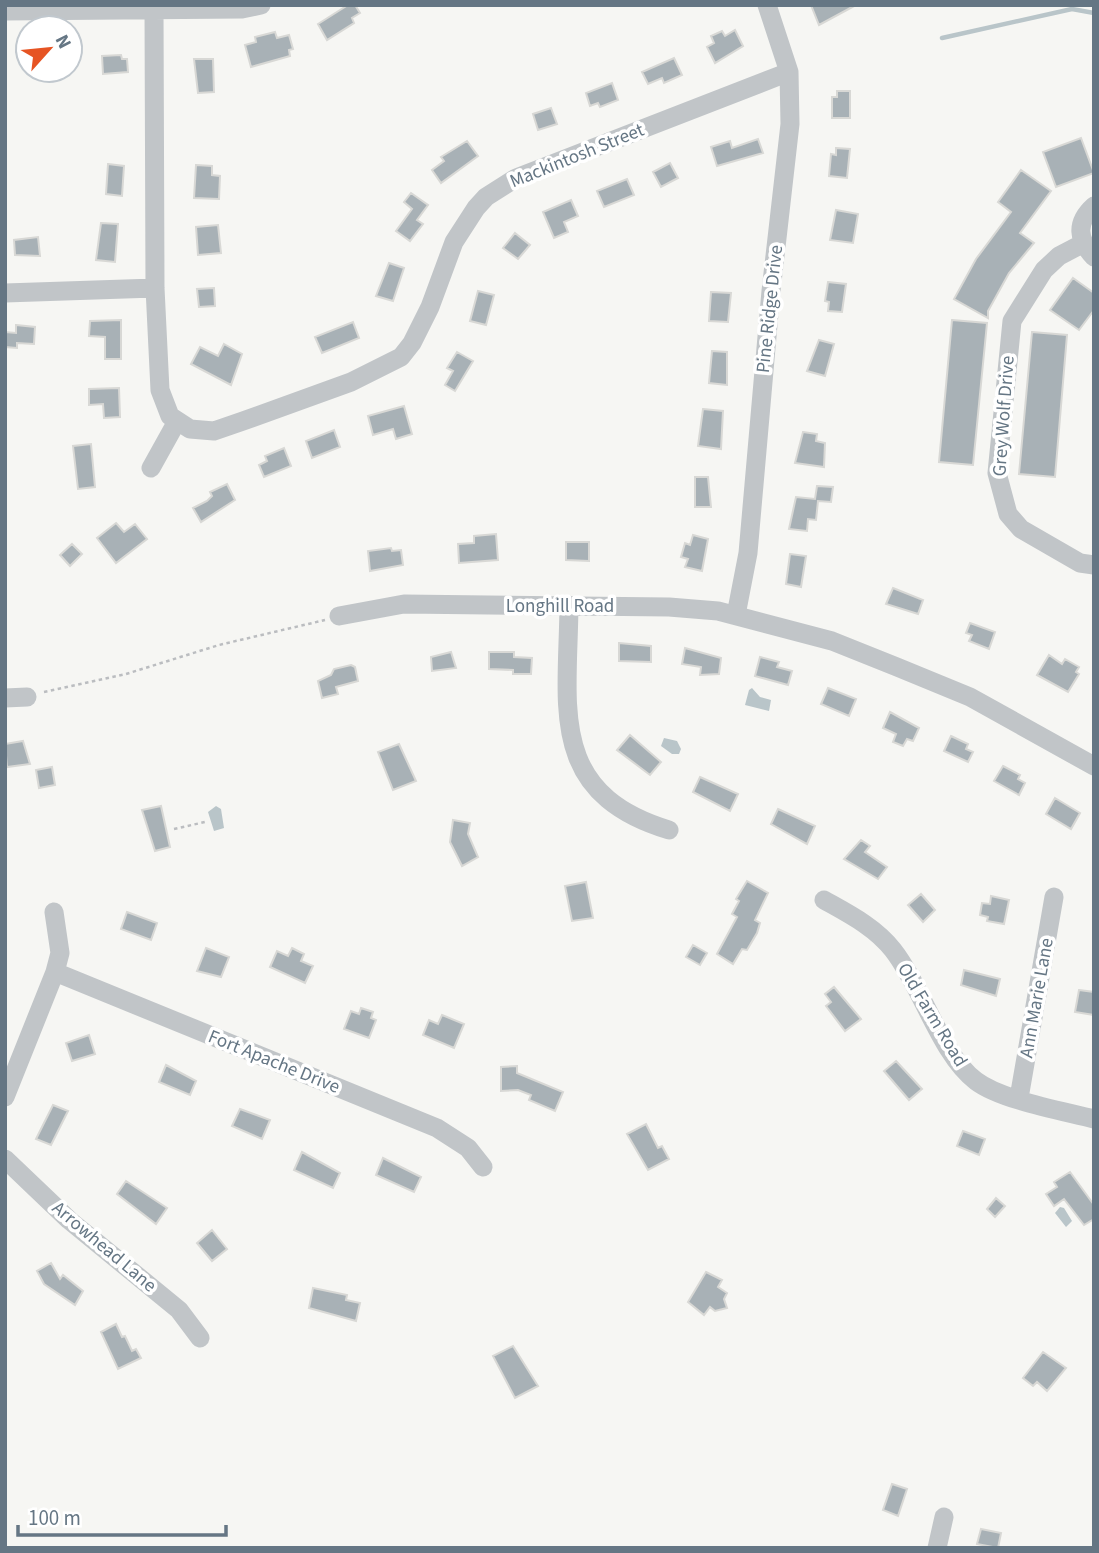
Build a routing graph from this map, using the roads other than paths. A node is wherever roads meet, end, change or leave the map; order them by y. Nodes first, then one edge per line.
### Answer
1 (261, 5) edge
2 (768, 5) edge
3 (124, 7) edge
4 (153, 9) junction
5 (5, 10) edge
6 (789, 72) junction
7 (1094, 206) edge
8 (1088, 251) edge
9 (155, 288) junction
10 (5, 293) edge
11 (176, 423) junction
12 (151, 468) dead end
13 (1094, 565) edge
14 (569, 605) junction
15 (736, 615) junction
16 (339, 616) road end
17 (27, 697) road end
18 (5, 698) edge
19 (1094, 766) edge
20 (669, 830) dead end
21 (1054, 897) dead end
22 (824, 900) dead end
23 (54, 912) dead end
24 (55, 972) junction
25 (5, 1097) edge
26 (1019, 1098) junction
27 (1094, 1119) edge
28 (5, 1159) edge
29 (483, 1167) dead end
30 (200, 1338) dead end
31 (944, 1517) dead end
32 (937, 1548) edge

1 - 4 street
2 - 6 street, Pine Ridge Drive
3 - 4 street
3 - 5 street
4 - 9 street
6 - 11 street, Mackintosh Street
6 - 15 street, Pine Ridge Drive
7 - 8 street, Grey Wolf Drive
8 - 13 street, Grey Wolf Drive
9 - 10 street
9 - 11 street
11 - 12 street
14 - 15 street, Longhill Road
14 - 16 street, Longhill Road
14 - 20 street
15 - 19 street, Longhill Road
17 - 18 street
21 - 26 street, Ann Marie Lane
22 - 26 street, Old Farm Road
23 - 24 street
24 - 25 street
24 - 29 street, Fort Apache Drive
26 - 27 street, Old Farm Road
28 - 30 street, Arrowhead Lane
31 - 32 street

